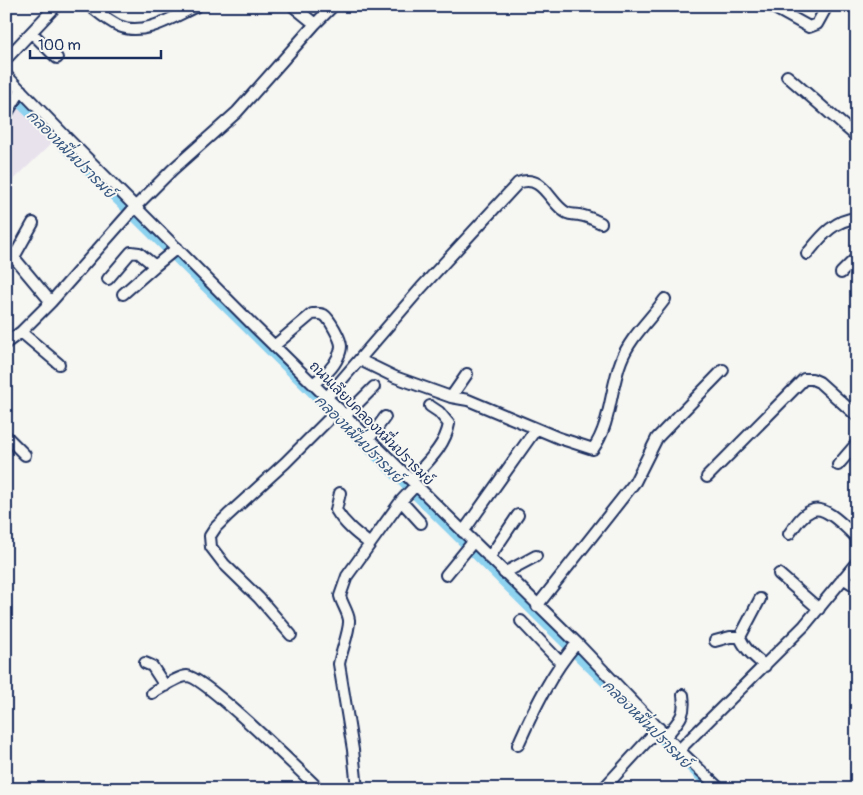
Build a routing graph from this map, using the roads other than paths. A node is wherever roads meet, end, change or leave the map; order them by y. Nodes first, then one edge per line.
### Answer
1 (56, 6) edge
2 (90, 6) edge
3 (198, 6) edge
4 (333, 6) edge
5 (771, 6) edge
6 (827, 6) edge
7 (294, 7) edge
8 (315, 24) junction
9 (32, 32) junction
10 (56, 58) dead end
11 (6, 59) edge
12 (6, 75) edge
13 (787, 76) dead end
14 (19, 93) junction
15 (9, 110) edge
16 (857, 137) edge
17 (131, 212) junction
18 (857, 218) edge
19 (33, 223) dead end
20 (601, 223) dead end
21 (6, 248) edge
22 (172, 252) junction
23 (807, 254) dead end
24 (14, 257) junction
25 (857, 257) edge
26 (155, 266) junction
27 (841, 273) dead end
28 (108, 279) dead end
29 (123, 294) dead end
30 (666, 299) dead end
31 (51, 302) junction
32 (21, 332) junction
33 (6, 343) edge
34 (274, 346) junction
35 (360, 360) junction
36 (59, 364) dead end
37 (723, 370) dead end
38 (467, 374) dead end
39 (314, 383) junction
40 (374, 387) dead end
41 (327, 397) junction
42 (451, 398) junction
43 (430, 406) dead end
44 (337, 414) junction
45 (856, 415) edge
46 (385, 417) dead end
47 (536, 429) junction
48 (6, 436) edge
49 (369, 439) junction
50 (857, 443) edge
51 (25, 455) dead end
52 (838, 465) dead end
53 (707, 477) dead end
54 (413, 485) junction
55 (340, 493) dead end
56 (403, 499) junction
57 (518, 515) dead end
58 (421, 522) dead end
59 (463, 532) junction
60 (789, 534) dead end
61 (857, 538) edge
62 (370, 544) junction
63 (469, 547) junction
64 (536, 556) dead end
65 (489, 558) junction
66 (857, 562) edge
67 (504, 573) junction
68 (780, 574) dead end
69 (446, 575) dead end
70 (844, 578) junction
71 (857, 587) edge
72 (760, 599) dead end
73 (538, 606) junction
74 (819, 609) junction
75 (521, 621) dead end
76 (291, 635) dead end
77 (740, 637) junction
78 (715, 641) dead end
79 (573, 648) junction
80 (145, 663) dead end
81 (562, 663) junction
82 (765, 666) junction
83 (165, 686) junction
84 (152, 693) dead end
85 (683, 695) dead end
86 (663, 732) junction
87 (518, 745) dead end
88 (679, 750) junction
89 (319, 789) edge
90 (357, 789) edge
91 (603, 789) edge
92 (720, 789) edge

1 - 9 street
2 - 3 street
4 - 8 street
5 - 6 street
7 - 8 street
8 - 17 street
9 - 10 street
9 - 11 street
12 - 14 street, ถนนเลียบคลองหมื่นปรารมย์
13 - 16 street
14 - 15 street
14 - 17 street, ถนนเลียบคลองหมื่นปรารมย์
17 - 22 street, ถนนเลียบคลองหมื่นปรารมย์
17 - 31 street
18 - 23 street
19 - 24 street
20 - 35 street
21 - 24 street
22 - 26 street
22 - 34 street, ถนนเลียบคลองหมื่นปรารมย์
24 - 31 street
25 - 27 street
26 - 28 street
26 - 29 street
30 - 47 street
31 - 32 street
32 - 33 street
32 - 36 street
34 - 39 street, ถนนเลียบคลองหมื่นปรารมย์
34 - 39 street
35 - 41 street
35 - 42 street
37 - 73 street
38 - 42 street
39 - 41 street, ถนนเลียบคลองหมื่นปรารมย์
40 - 44 street
41 - 44 street, ถนนเลียบคลองหมื่นปรารมย์
42 - 47 street
43 - 54 street
44 - 49 street, ถนนเลียบคลองหมื่นปรารมย์
44 - 76 street
45 - 53 street
46 - 49 street
47 - 59 street
48 - 51 street
49 - 54 street, ถนนเลียบคลองหมื่นปรารมย์
50 - 52 street
54 - 56 street
54 - 59 street, ถนนเลียบคลองหมื่นปรารมย์
55 - 62 street
56 - 58 street
56 - 62 street
57 - 65 street
59 - 63 street, ถนนเลียบคลองหมื่นปรารมย์
60 - 61 street
62 - 90 street
63 - 65 street, ถนนเลียบคลองหมื่นปรารมย์
63 - 69 street
64 - 67 street
65 - 67 street, ถนนเลียบคลองหมื่นปรารมย์
66 - 70 street
67 - 73 street, ถนนเลียบคลองหมื่นปรารมย์
68 - 74 street
70 - 71 street
70 - 74 street
72 - 77 street
73 - 79 street, ถนนเลียบคลองหมื่นปรารมย์
74 - 82 street
75 - 81 street
77 - 78 street
77 - 82 street
79 - 81 street
79 - 86 street, ถนนเลียบคลองหมื่นปรารมย์
80 - 83 street
81 - 87 street
82 - 88 street
83 - 84 street
83 - 89 street
85 - 86 street
86 - 88 street, ถนนเลียบคลองหมื่นปรารมย์
86 - 91 street
88 - 92 street, ถนนเลียบคลองหมื่นปรารมย์

